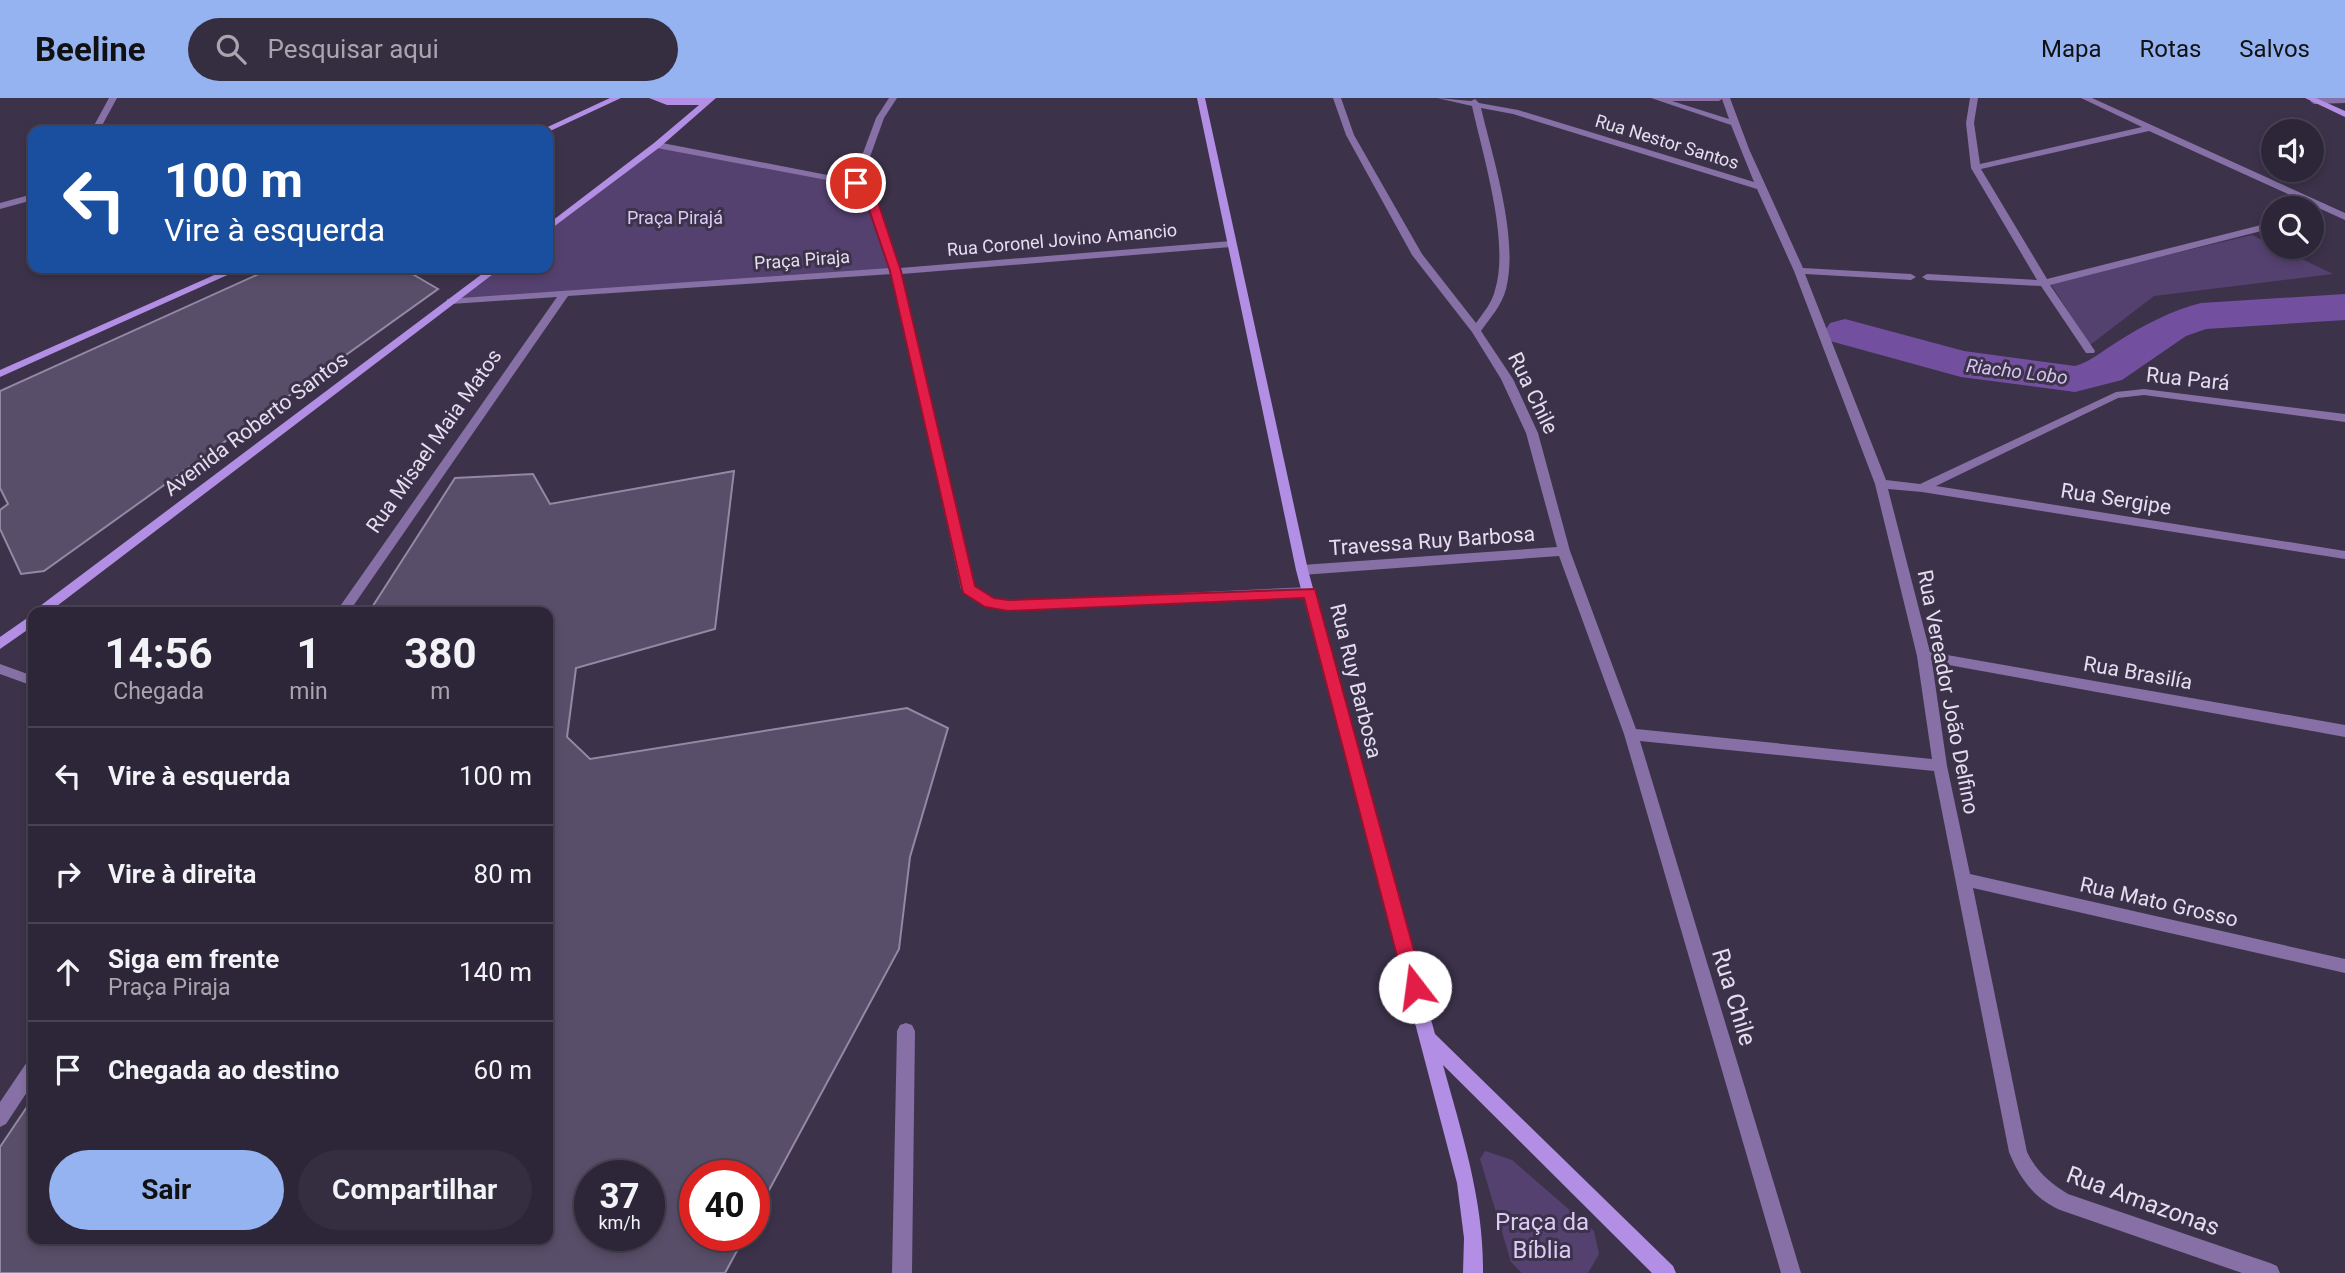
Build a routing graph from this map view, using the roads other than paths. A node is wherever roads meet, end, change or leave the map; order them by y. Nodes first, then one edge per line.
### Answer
1 (113, 98) edge
2 (617, 98) edge
3 (653, 98) edge
4 (893, 98) edge
5 (1201, 98) edge
6 (1337, 98) edge
7 (1441, 98) edge
8 (1656, 98) edge
9 (1719, 98) edge
10 (1726, 98) edge
11 (1974, 98) edge
12 (2085, 98) edge
13 (2311, 99) edge
14 (709, 100) edge
15 (2345, 100) edge
16 (1475, 102) junction
17 (2345, 114) edge
18 (1733, 123) junction
19 (98, 126) edge
20 (553, 127) edge
21 (2150, 128) junction
22 (657, 145) junction
23 (1976, 168) junction
24 (856, 183) junction
25 (1761, 187) junction
26 (28, 198) edge
27 (0, 206) edge
28 (2331, 210) junction
29 (2324, 212) edge
30 (2345, 217) edge
31 (553, 224) edge
32 (2261, 228) edge
33 (1231, 244) junction
34 (896, 271) junction
35 (1799, 271) junction
36 (227, 273) edge
37 (489, 273) edge
38 (1911, 276) dead end
39 (1927, 277) dead end
40 (2044, 283) junction
41 (564, 295) junction
42 (452, 301) junction
43 (1476, 331) junction
44 (2090, 351) dead end
45 (0, 374) edge
46 (2345, 418) edge
47 (1881, 484) junction
48 (1922, 488) junction
49 (1564, 551) junction
50 (2345, 555) edge
51 (1302, 570) junction
52 (1310, 592) junction
53 (48, 607) edge
54 (346, 607) edge
55 (28, 622) edge
56 (0, 644) edge
57 (1924, 656) junction
58 (0, 669) edge
59 (28, 679) edge
60 (2345, 731) edge
61 (1631, 734) junction
62 (1940, 766) junction
63 (1963, 879) junction
64 (2345, 966) edge
65 (906, 1031) dead end
66 (1429, 1040) junction
67 (28, 1076) edge
68 (0, 1118) edge
69 (2018, 1152) joint
70 (902, 1273) edge
71 (1473, 1273) edge
72 (1666, 1273) edge
73 (1791, 1273) edge
74 (2270, 1273) edge

1 - 19 street
2 - 20 street
3 - 14 street
4 - 24 street
5 - 33 street, Rua Ruy Barbosa
6 - 43 street, Rua Chile
7 - 16 street, Rua Nestor Santos
8 - 9 street
8 - 18 street
10 - 18 street, Rua Vereador João Delfino
11 - 23 street
12 - 21 street
13 - 15 street
13 - 17 street
14 - 22 street
16 - 25 street, Rua Nestor Santos
16 - 43 street
18 - 25 street, Rua Vereador João Delfino
21 - 23 street
21 - 28 street
22 - 24 street
22 - 31 street
23 - 40 street
24 - 34 street
25 - 35 street, Rua Vereador João Delfino
26 - 27 street
28 - 29 street
28 - 30 street
32 - 40 street
33 - 34 street, Rua Coronel Jovino Amancio
33 - 51 street, Rua Ruy Barbosa
34 - 41 street, Praça Piraja
34 - 52 street
35 - 38 street
35 - 47 street, Rua Vereador João Delfino
36 - 45 street
37 - 42 street, Avenida Roberto Santos
39 - 40 street
40 - 44 street
41 - 42 street, Praça Piraja
41 - 54 street, Rua Misael Maia Matos
42 - 53 street, Avenida Roberto Santos
43 - 49 street, Rua Chile
46 - 48 street, Rua Pará
47 - 48 street, Rua Sergipe
47 - 57 street, Rua Vereador João Delfino
48 - 50 street, Rua Sergipe
49 - 51 street, Travessa Ruy Barbosa
49 - 61 street, Rua Chile
51 - 52 street, Rua Ruy Barbosa
52 - 66 street, Rua Ruy Barbosa
55 - 56 street
57 - 60 street, Rua Brasilía
57 - 62 street, Rua Vereador João Delfino
58 - 59 street
61 - 62 street
61 - 73 street, Rua Chile
62 - 63 street, Rua Vereador João Delfino
63 - 64 street, Rua Mato Grosso
63 - 69 street, Rua Vereador João Delfino
65 - 70 street
66 - 71 street, Rua Ruy Barbosa
66 - 72 street
67 - 68 street
69 - 74 street, Rua Amazonas

